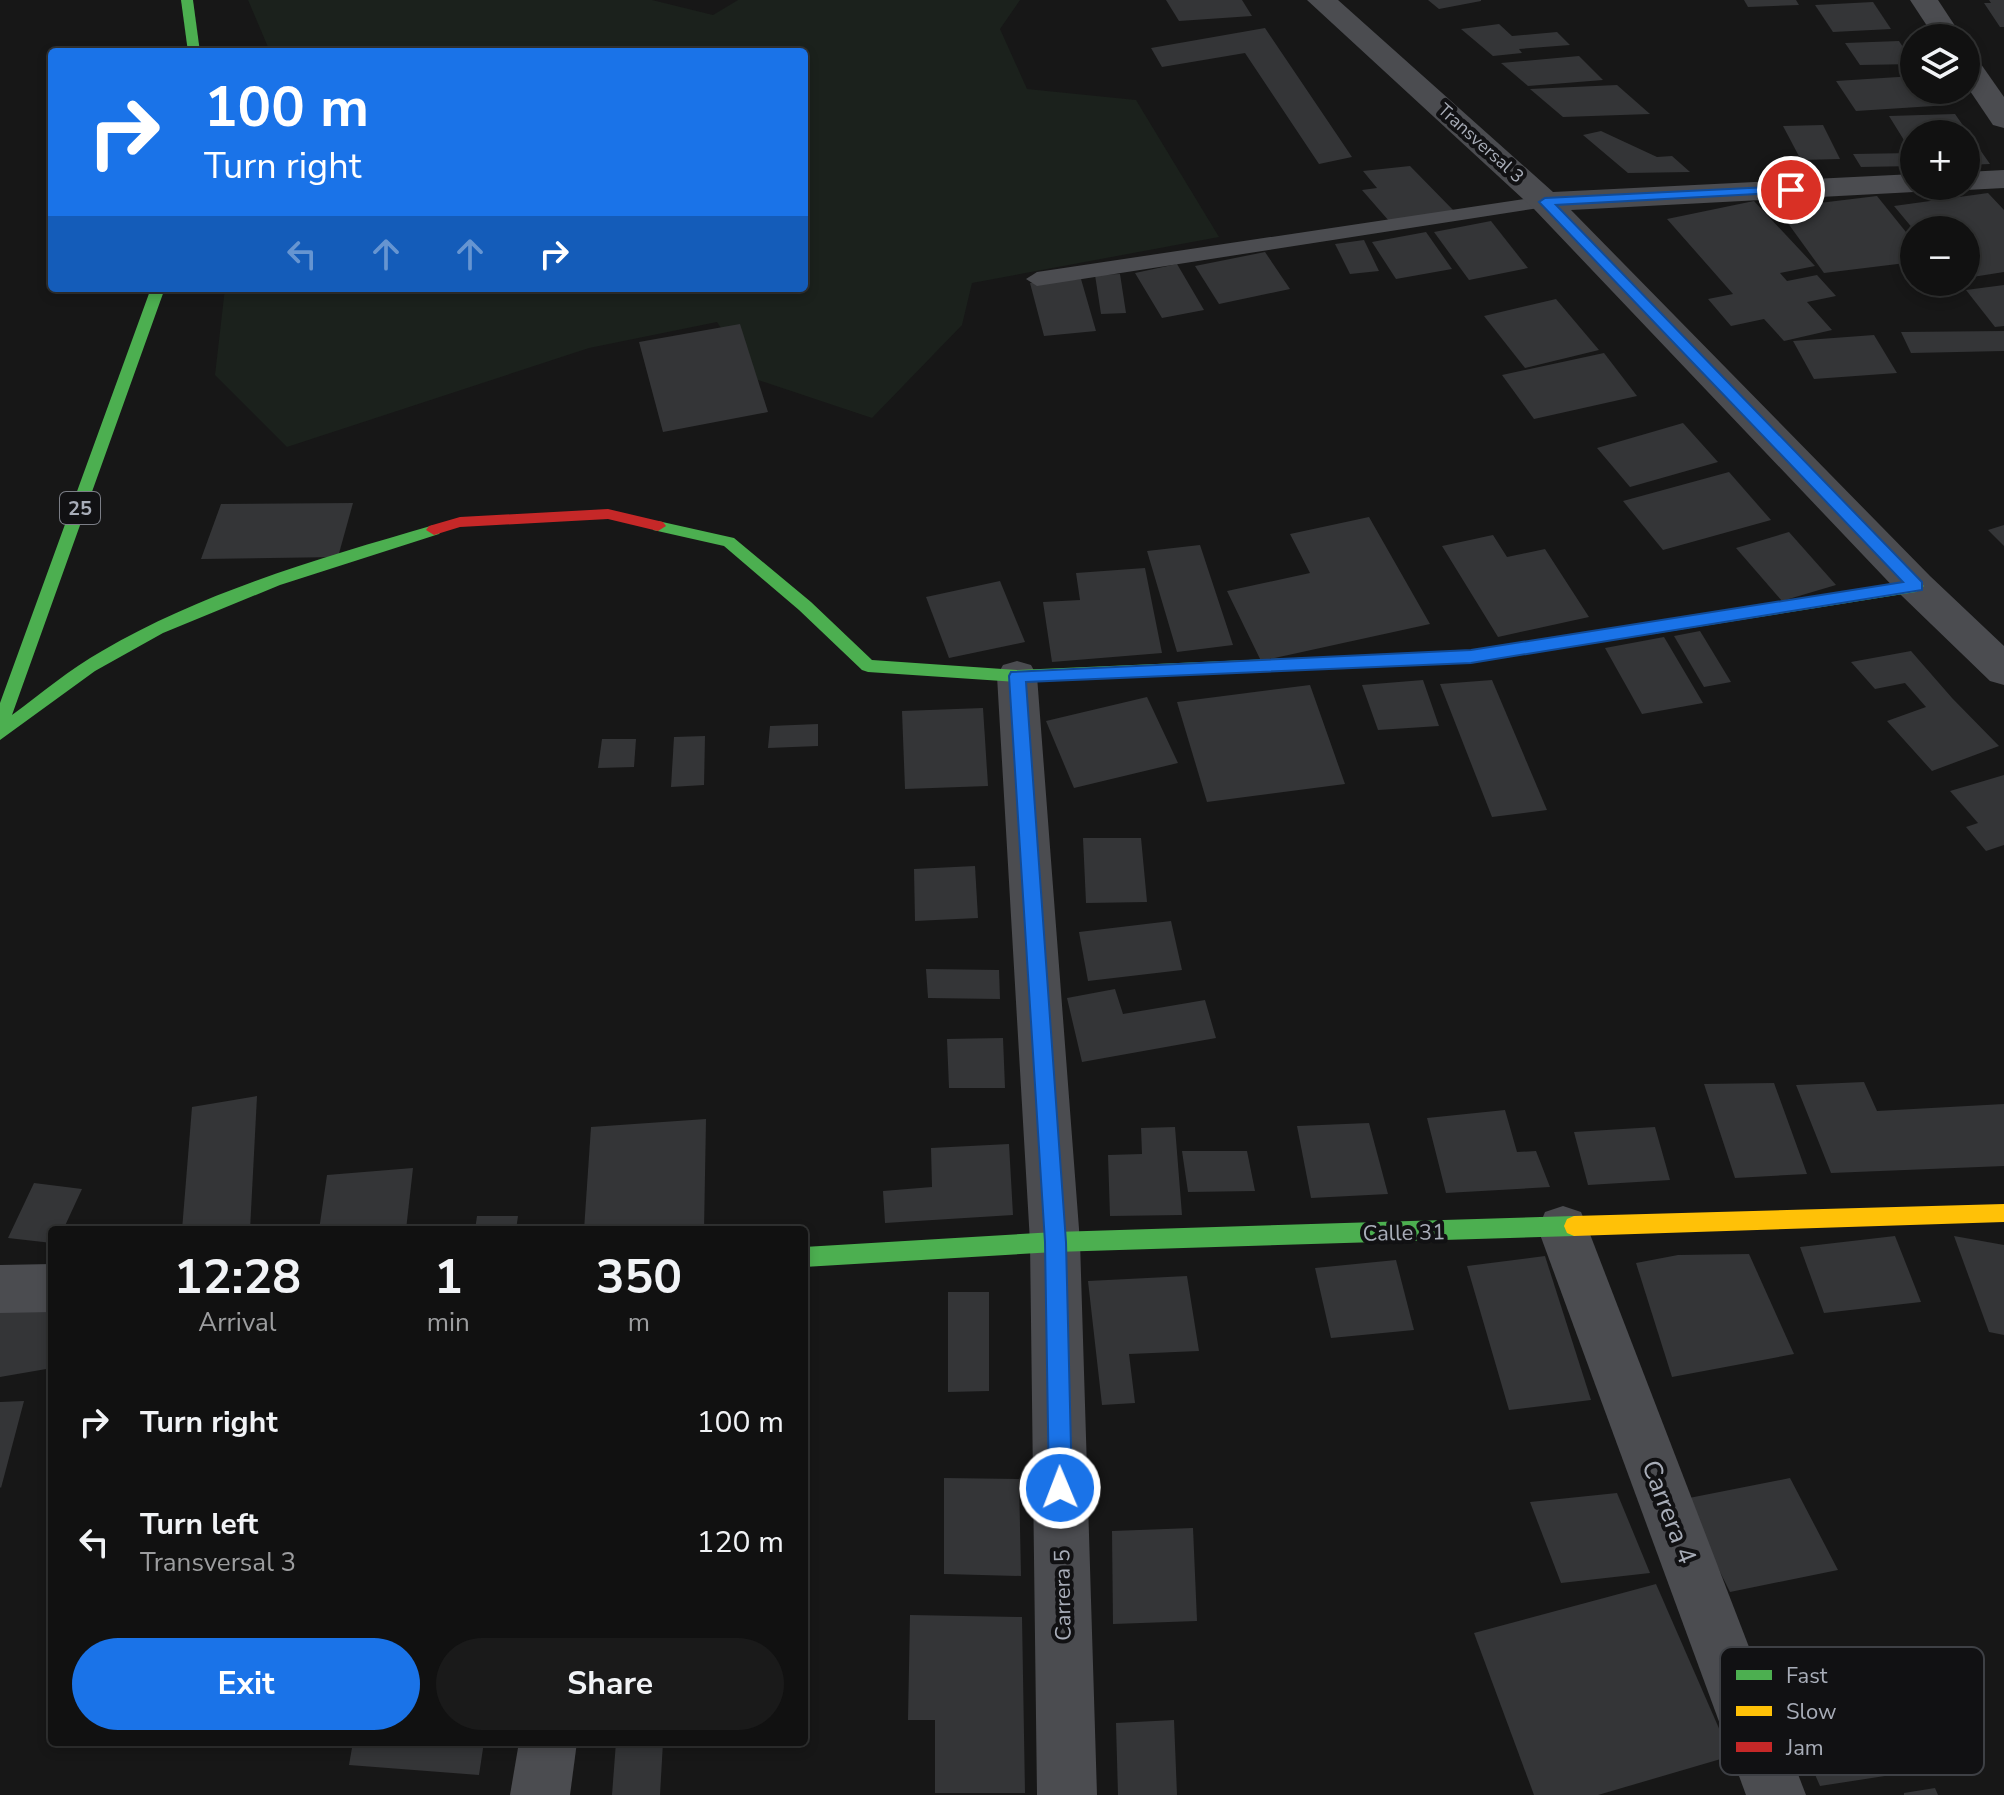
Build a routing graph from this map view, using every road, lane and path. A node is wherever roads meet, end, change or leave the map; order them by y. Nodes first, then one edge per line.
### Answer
1 (187, 0) edge
2 (1321, 0) edge
3 (1356, 0) edge
4 (1924, 0) edge
5 (1940, 24) edge
6 (193, 48) edge
7 (1380, 52) junction
8 (1980, 84) edge
9 (2004, 119) edge
10 (2004, 179) edge
11 (1980, 180) edge
12 (1900, 184) edge
13 (1545, 202) junction
14 (1037, 279) dead end
15 (157, 292) edge
16 (1916, 586) junction
17 (2004, 670) edge
18 (1017, 676) junction
19 (0, 726) edge
20 (0, 733) edge
21 (2004, 1213) edge
22 (1563, 1229) junction
23 (1055, 1242) junction
24 (808, 1257) edge
25 (48, 1288) edge
26 (0, 1289) edge
27 (1720, 1647) edge
28 (547, 1746) edge
29 (1768, 1775) edge
30 (540, 1795) edge
31 (1067, 1795) edge
32 (1776, 1795) edge

1 - 6 main road
2 - 7 street, Transversal 3
3 - 7 street
4 - 5 street
7 - 13 street, Transversal 3
8 - 9 street
10 - 11 street
12 - 13 street
13 - 14 lane
13 - 16 street, Transversal 3
15 - 19 main road, 25
16 - 17 street, Transversal 3
16 - 18 main road
18 - 20 main road
18 - 23 street, Carrera 5
21 - 22 main road, Calle 31
22 - 23 main road, Calle 31
22 - 27 street, Carrera 4
23 - 24 main road, Calle 31
23 - 31 street, Carrera 5
25 - 26 street
28 - 30 street
29 - 32 street, Carrera 4

